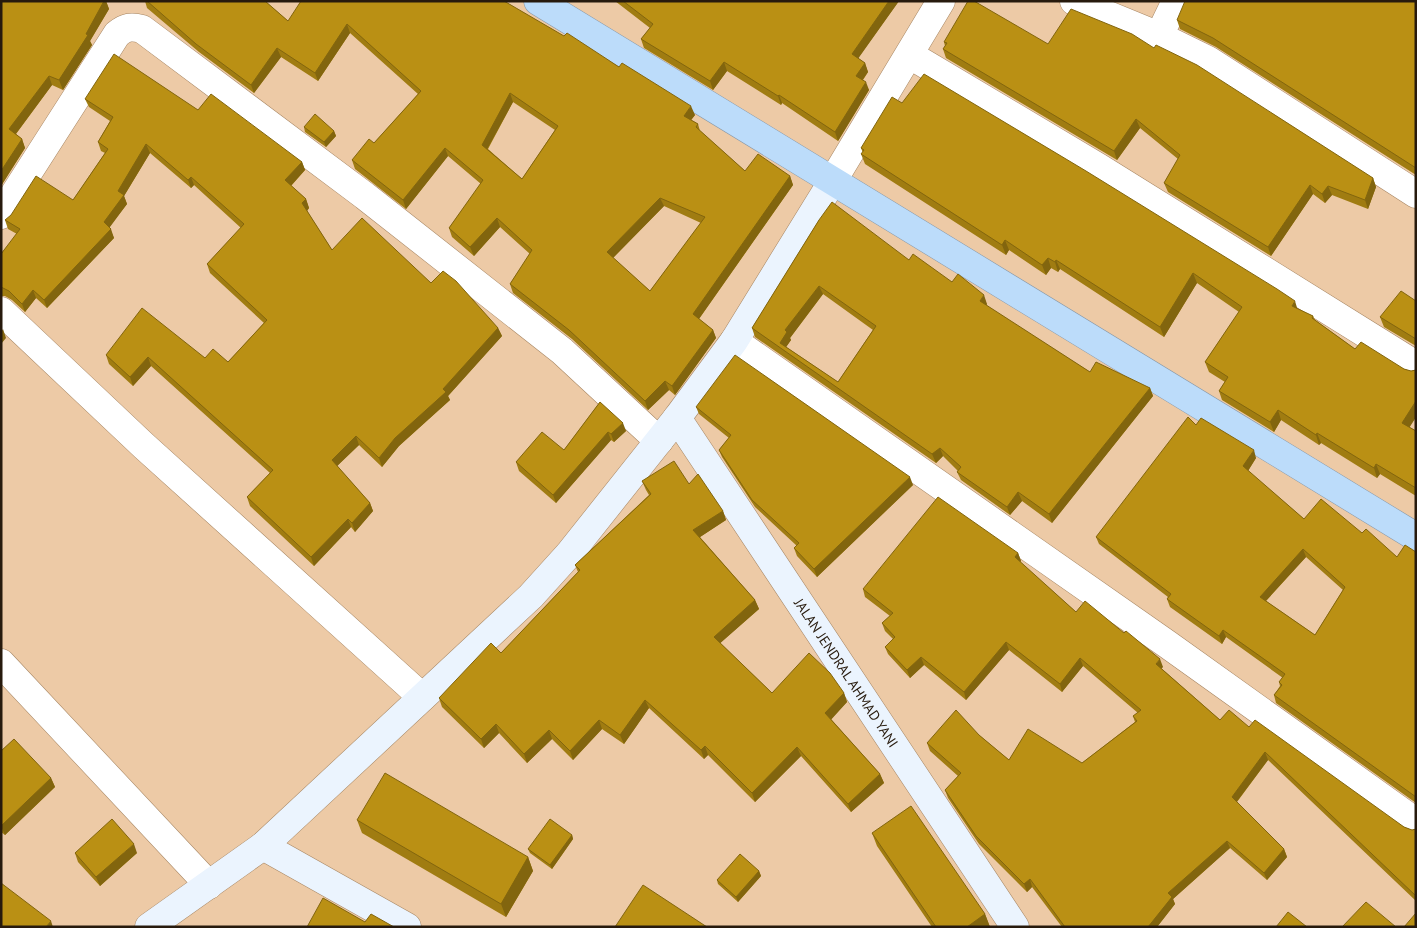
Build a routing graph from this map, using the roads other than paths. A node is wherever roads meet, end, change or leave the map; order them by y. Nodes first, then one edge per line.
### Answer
1 (538, 1) edge
2 (941, 1) edge
3 (1074, 1) edge
4 (1176, 1) edge
5 (1159, 36) junction
6 (910, 55) junction
7 (832, 182) junction
8 (1416, 194) edge
9 (1, 215) edge
10 (1, 311) edge
11 (734, 341) junction
12 (1416, 365) edge
13 (678, 418) junction
14 (659, 441) junction
15 (1416, 538) edge
16 (1, 663) edge
17 (422, 697) junction
18 (1416, 822) edge
19 (263, 846) junction
20 (209, 885) junction
21 (149, 927) edge
22 (407, 927) edge
23 (1015, 927) edge

1 - 7 highway
2 - 6 street
3 - 5 street
4 - 5 street
5 - 8 street
6 - 7 street
6 - 12 street
7 - 11 street
7 - 15 highway
9 - 14 street
10 - 17 street
11 - 13 street
11 - 18 street
13 - 14 street
13 - 23 street, JALAN JENDRAL AHMAD YANI
14 - 17 street
16 - 20 street
17 - 19 street
19 - 20 street
19 - 22 street
20 - 21 street

